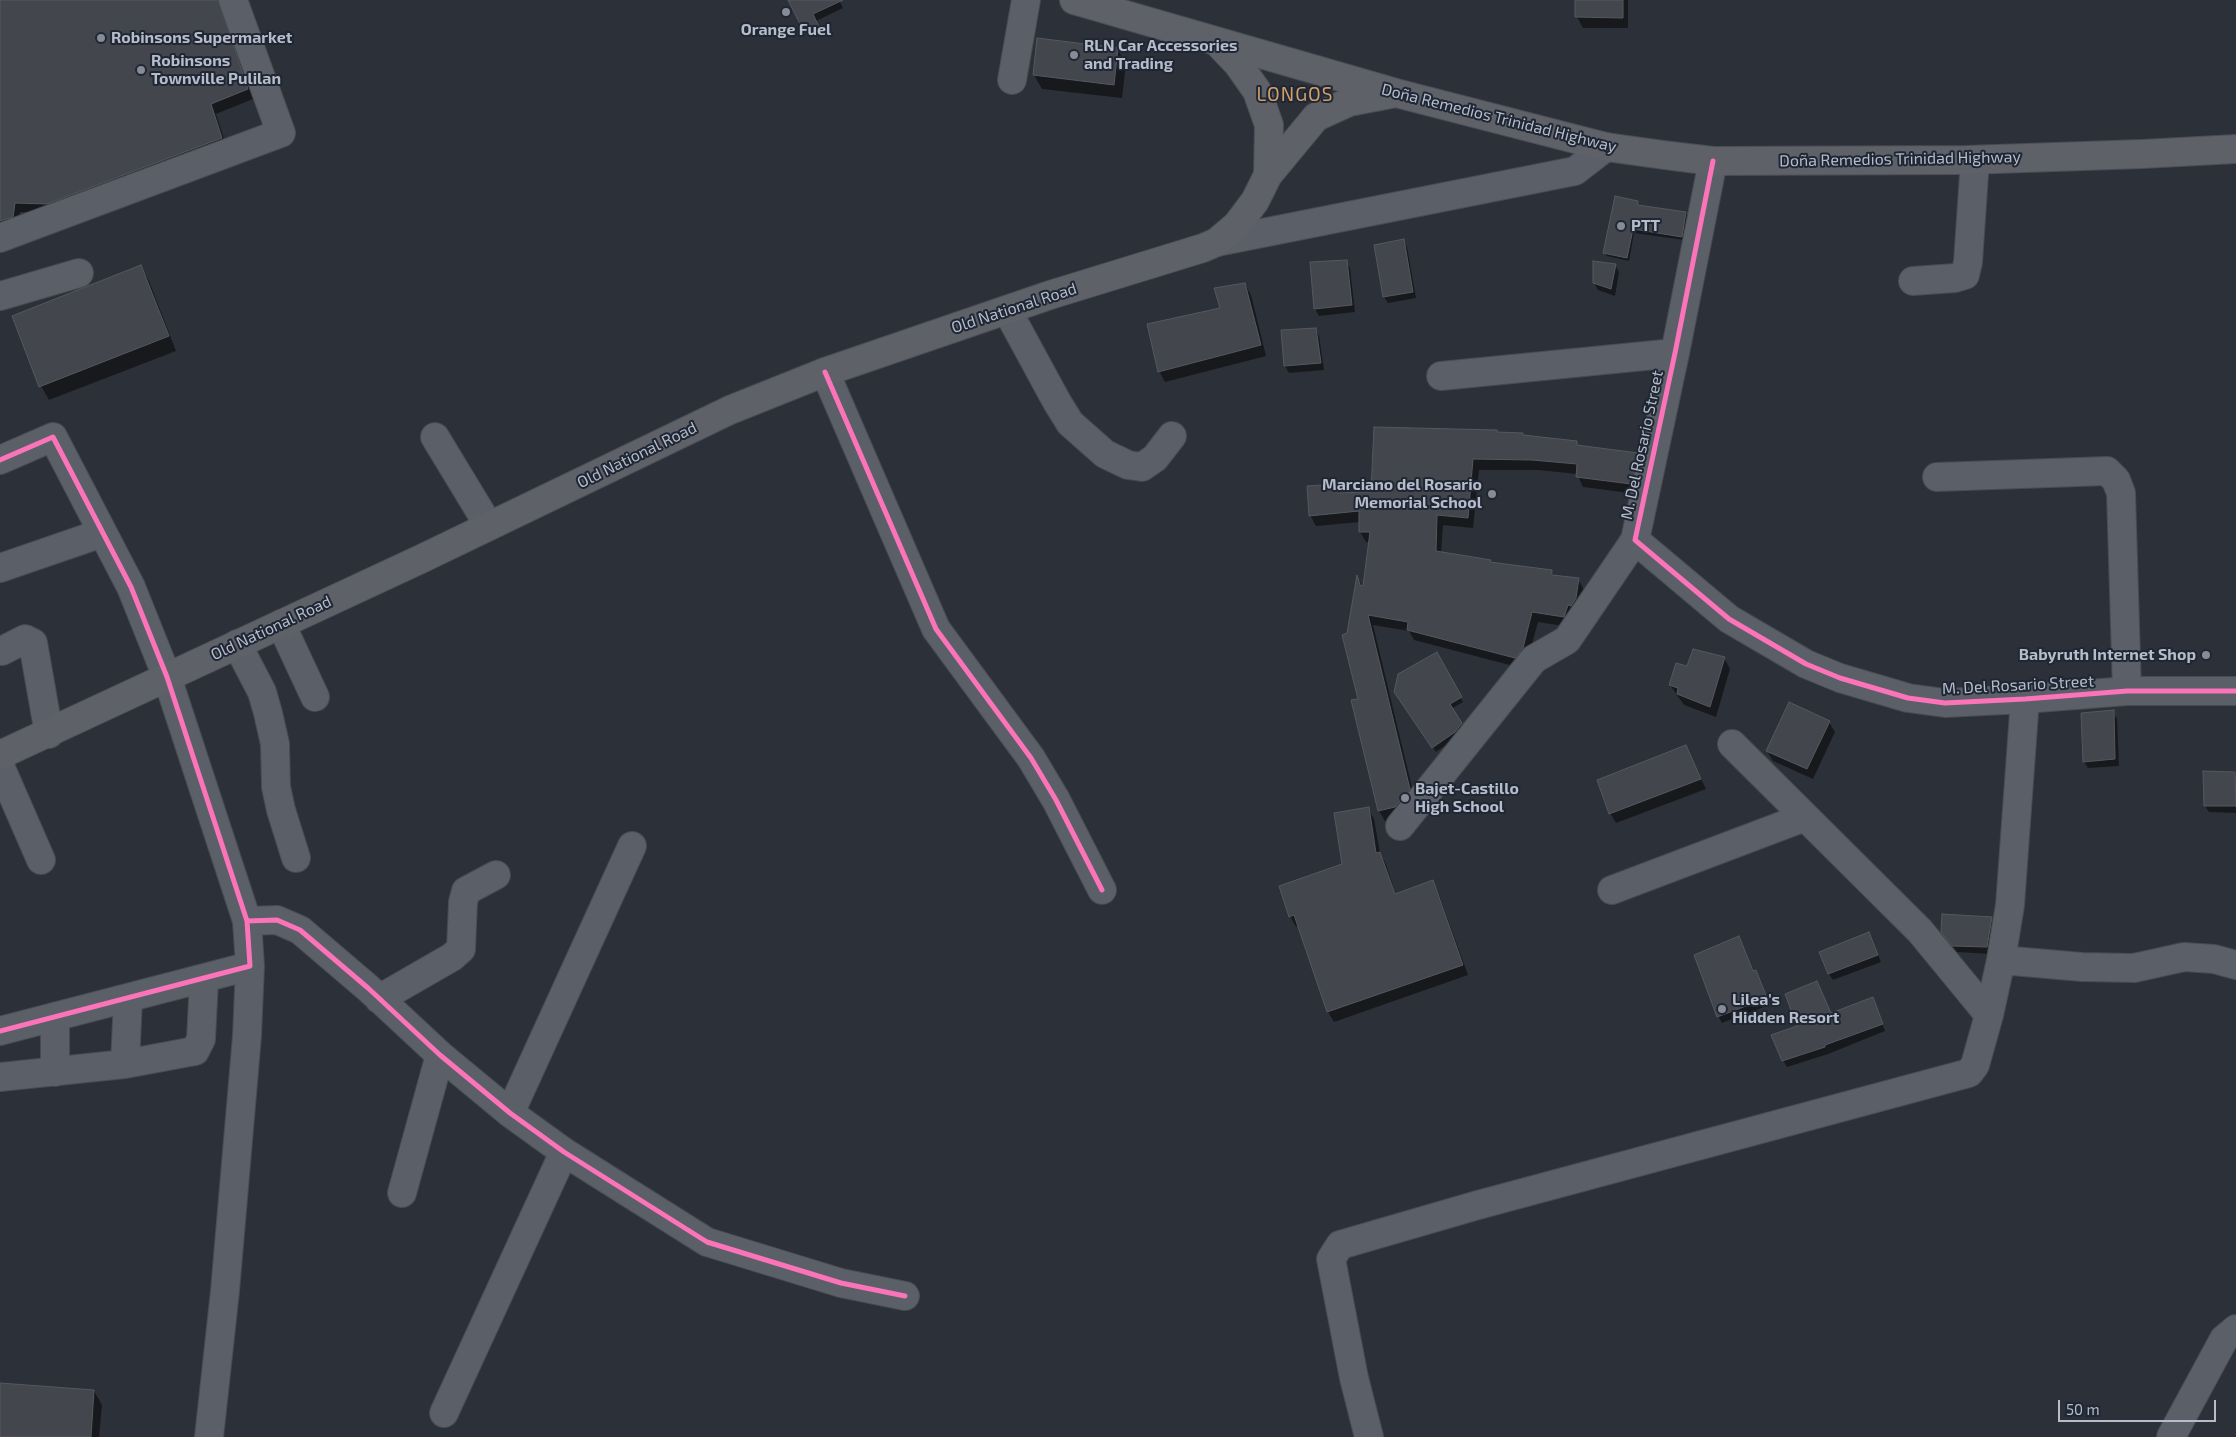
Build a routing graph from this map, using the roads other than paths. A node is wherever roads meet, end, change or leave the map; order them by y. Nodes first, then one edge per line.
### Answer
1 (233, 0) edge
2 (1026, 0) edge
3 (1074, 0) edge
4 (1217, 42) junction
5 (1012, 80) dead end
6 (1396, 93) junction
7 (1606, 147) junction
8 (2236, 148) edge
9 (1975, 160) junction
10 (1713, 161) junction
11 (1268, 175) junction
12 (0, 238) edge
13 (1217, 242) junction
14 (79, 273) dead end
15 (1913, 281) dead end
16 (0, 296) edge
17 (1007, 310) junction
18 (1675, 353) junction
19 (825, 372) junction
20 (1441, 376) dead end
21 (1172, 436) dead end
22 (435, 437) dead end
23 (0, 460) edge
24 (1937, 478) dead end
25 (489, 526) junction
26 (102, 533) junction
27 (1635, 540) junction
28 (0, 568) edge
29 (280, 624) junction
30 (237, 644) junction
31 (2, 651) dead end
32 (167, 677) junction
33 (2127, 691) junction
34 (2236, 691) edge
35 (315, 697) dead end
36 (2026, 699) junction
37 (49, 734) junction
38 (1732, 744) dead end
39 (0, 755) edge
40 (0, 766) edge
41 (1805, 817) junction
42 (1400, 826) dead end
43 (632, 846) dead end
44 (296, 858) dead end
45 (41, 860) dead end
46 (496, 875) dead end
47 (1102, 890) dead end
48 (1612, 890) dead end
49 (247, 921) junction
50 (2001, 960) junction
51 (2236, 965) edge
52 (250, 966) junction
53 (204, 980) junction
54 (128, 999) junction
55 (380, 999) junction
56 (1989, 1015) junction
57 (54, 1017) junction
58 (0, 1031) edge
59 (440, 1055) junction
60 (125, 1064) junction
61 (55, 1072) junction
62 (0, 1077) edge
63 (510, 1113) junction
64 (564, 1152) junction
65 (402, 1193) dead end
66 (905, 1296) dead end
67 (2236, 1329) edge
68 (444, 1413) dead end
69 (209, 1437) edge
70 (1369, 1437) edge
71 (2171, 1437) edge

1 - 12 street
2 - 5 street
3 - 4 main road, Doña Remedios Trinidad Highway
4 - 6 main road, Doña Remedios Trinidad Highway
4 - 11 main road, Old National Road
6 - 7 main road, Doña Remedios Trinidad Highway
6 - 11 main road, Old National Road
7 - 10 main road, Doña Remedios Trinidad Highway
7 - 13 street
8 - 9 main road, Doña Remedios Trinidad Highway
9 - 10 main road, Doña Remedios Trinidad Highway
9 - 15 street
10 - 18 street, M. Del Rosario Street
11 - 13 main road, Old National Road
13 - 17 main road, Old National Road
14 - 16 street
17 - 19 main road, Old National Road
17 - 21 street
18 - 20 street
18 - 27 street, M. Del Rosario Street
19 - 25 main road, Old National Road
19 - 47 street
22 - 25 street
23 - 26 street
24 - 33 street
25 - 29 main road, Old National Road
26 - 28 street
26 - 32 street
27 - 36 street, M. Del Rosario Street
27 - 42 street
29 - 30 main road, Old National Road
29 - 35 street
30 - 32 main road, Old National Road
30 - 44 street
31 - 37 street
32 - 37 main road, Old National Road
32 - 49 street
33 - 34 street, M. Del Rosario Street
33 - 36 street, M. Del Rosario Street
36 - 50 street
37 - 39 main road, Old National Road
38 - 41 street
40 - 45 street
41 - 48 street
41 - 56 street
43 - 63 street
46 - 55 street
49 - 52 street
49 - 55 street
50 - 51 street
50 - 56 street
52 - 53 street
52 - 69 street
53 - 54 street
53 - 60 street
54 - 57 street
54 - 60 street
55 - 59 street
56 - 70 street
57 - 58 street
57 - 61 street
59 - 63 street
59 - 65 street
60 - 61 street
61 - 62 street
63 - 64 street
64 - 66 street
64 - 68 street
67 - 71 street

